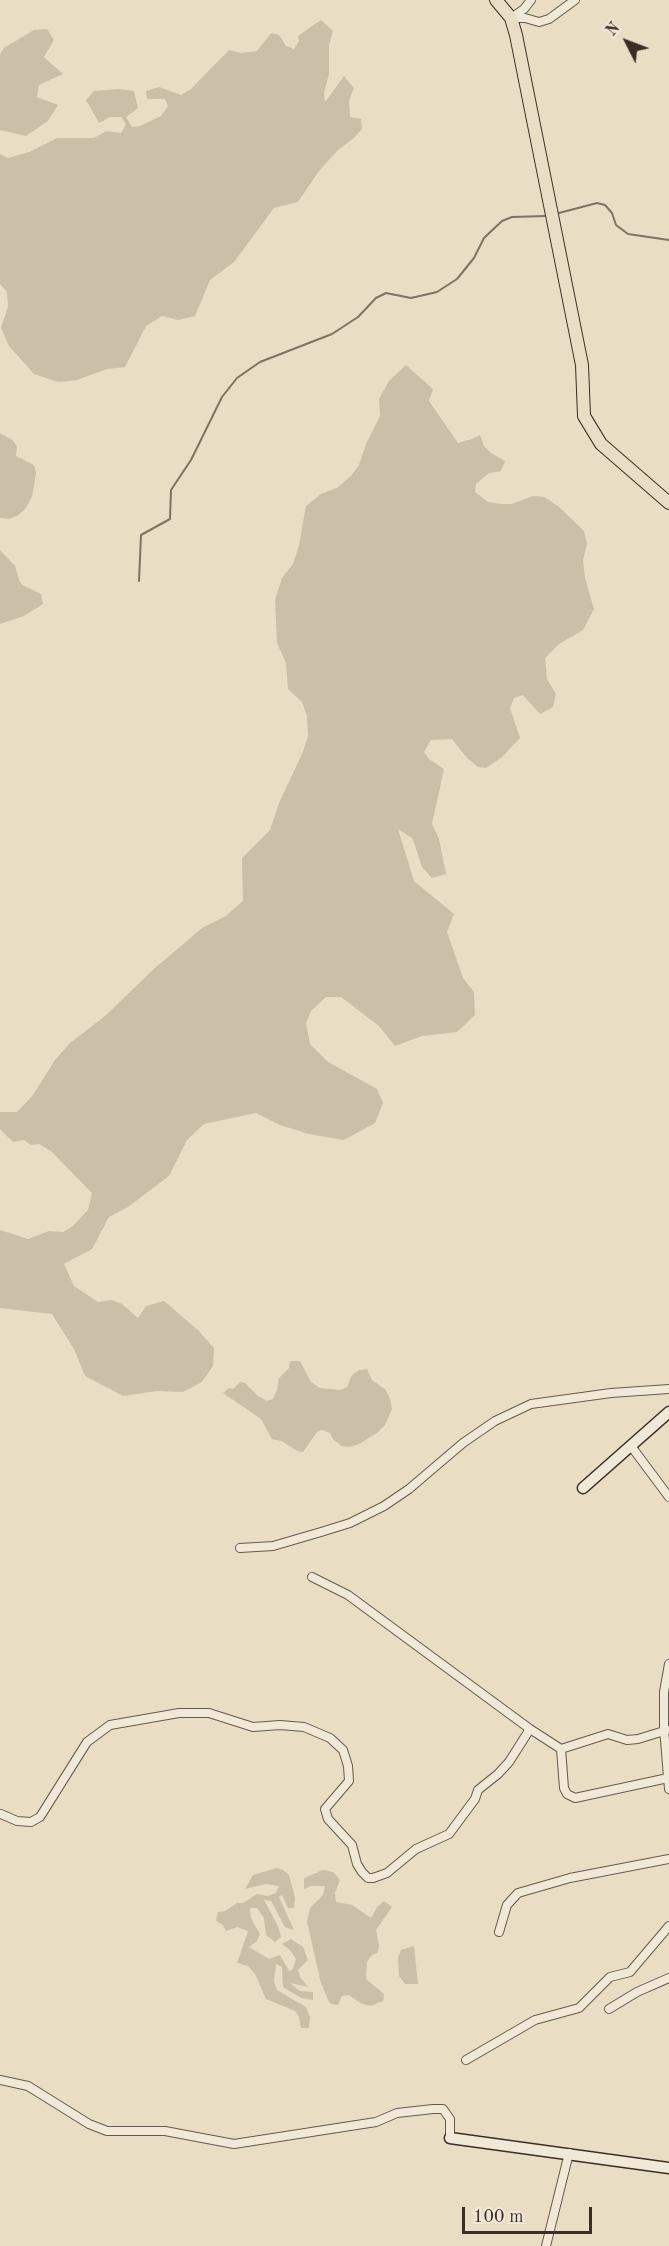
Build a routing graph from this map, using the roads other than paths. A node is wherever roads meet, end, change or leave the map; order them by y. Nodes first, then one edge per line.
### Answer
1 (496, 0) edge
2 (531, 0) edge
3 (575, 0) edge
4 (511, 18) junction
5 (669, 503) edge
6 (669, 1389) edge
7 (669, 1412) edge
8 (631, 1446) junction
9 (583, 1488) dead end
10 (669, 1497) edge
11 (240, 1548) dead end
12 (312, 1576) dead end
13 (669, 1664) edge
14 (530, 1729) junction
15 (667, 1730) edge
16 (561, 1749) junction
17 (668, 1778) edge
18 (669, 1789) edge
19 (1, 1814) edge
20 (669, 1859) edge
21 (669, 1926) edge
22 (499, 1932) dead end
23 (669, 1978) edge
24 (609, 2009) dead end
25 (466, 2060) dead end
26 (0, 2080) edge
27 (450, 2138) joint
28 (569, 2153) junction
29 (669, 2168) edge
30 (546, 2246) edge

1 - 4 main road
2 - 4 street
3 - 4 street
4 - 5 main road
6 - 11 street
7 - 8 main road
8 - 9 main road
8 - 10 street
12 - 14 street
13 - 15 street
14 - 16 street
14 - 19 street
15 - 16 street
15 - 17 street
16 - 17 street
17 - 18 street
20 - 22 street
21 - 25 street
23 - 24 street
26 - 27 street
27 - 28 main road
28 - 29 main road
28 - 30 street

